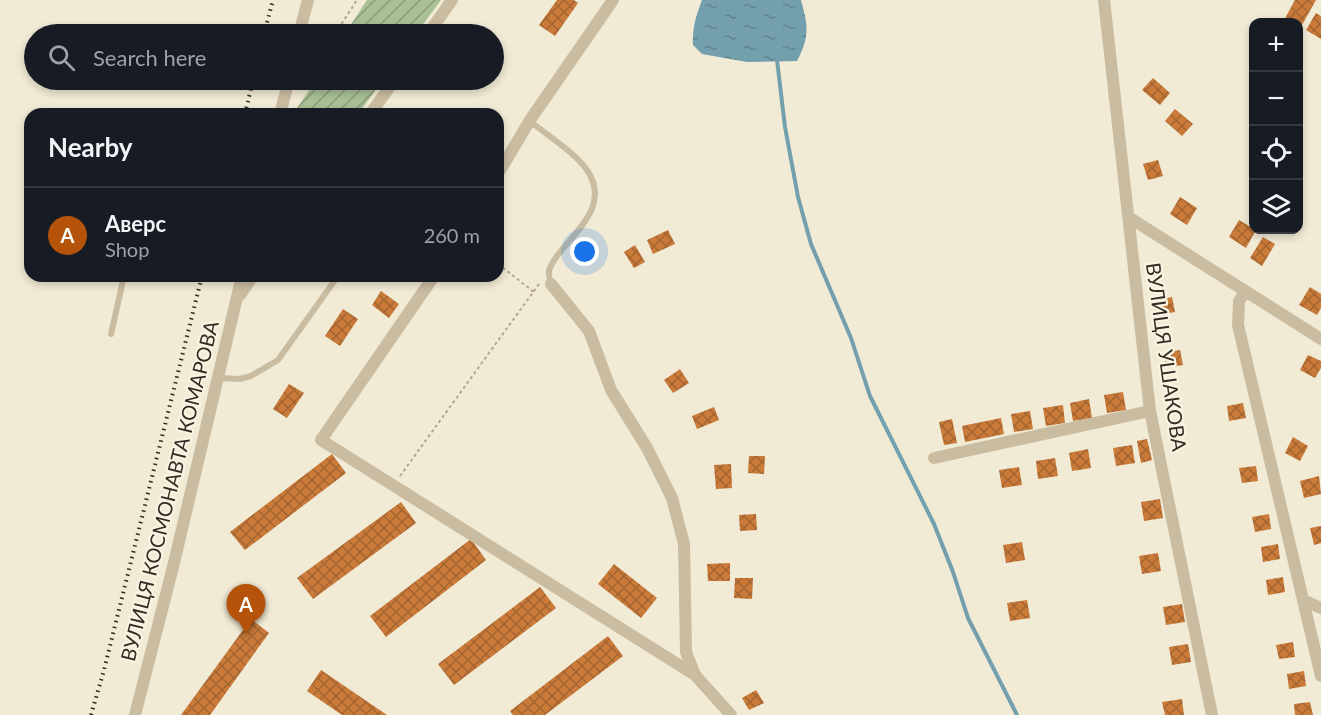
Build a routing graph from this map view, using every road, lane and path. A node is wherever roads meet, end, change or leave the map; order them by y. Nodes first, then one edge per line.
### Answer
1 (308, 0) edge
2 (357, 0) edge
3 (452, 0) edge
4 (613, 0) edge
5 (1104, 0) edge
6 (302, 24) edge
7 (341, 24) edge
8 (435, 24) edge
9 (286, 90) edge
10 (388, 90) edge
11 (282, 108) edge
12 (374, 108) edge
13 (530, 120) junction
14 (504, 164) edge
15 (1130, 218) junction
16 (504, 269) edge
17 (549, 278) junction
18 (122, 282) edge
19 (240, 282) edge
20 (249, 282) edge
21 (334, 282) edge
22 (430, 282) edge
23 (534, 292) junction
24 (1245, 292) junction
25 (236, 299) junction
26 (111, 334) dead end
27 (1321, 339) edge
28 (218, 378) junction
29 (1150, 411) junction
30 (934, 458) dead end
31 (400, 476) dead end
32 (1303, 600) junction
33 (1321, 608) edge
34 (695, 675) junction
35 (1321, 676) edge
36 (135, 715) edge
37 (731, 715) edge
38 (1212, 715) edge

1 - 6 street
2 - 7 path
3 - 8 street
4 - 13 street
5 - 15 street, ВУЛИЦЯ УШАКОВА
9 - 11 street
10 - 12 street
13 - 14 street
13 - 17 lane
15 - 24 street
15 - 29 street, ВУЛИЦЯ УШАКОВА
16 - 23 path
17 - 23 path
17 - 34 street
18 - 26 lane
19 - 25 street, ВУЛИЦЯ КОСМОНАВТА КОМАРОВА
20 - 25 street
21 - 28 lane
22 - 34 street
23 - 31 path
24 - 27 street
24 - 32 street
25 - 28 street, ВУЛИЦЯ КОСМОНАВТА КОМАРОВА
28 - 36 street, ВУЛИЦЯ КОСМОНАВТА КОМАРОВА
29 - 30 street
29 - 38 street, ВУЛИЦЯ УШАКОВА
32 - 33 street
32 - 35 street
34 - 37 street

